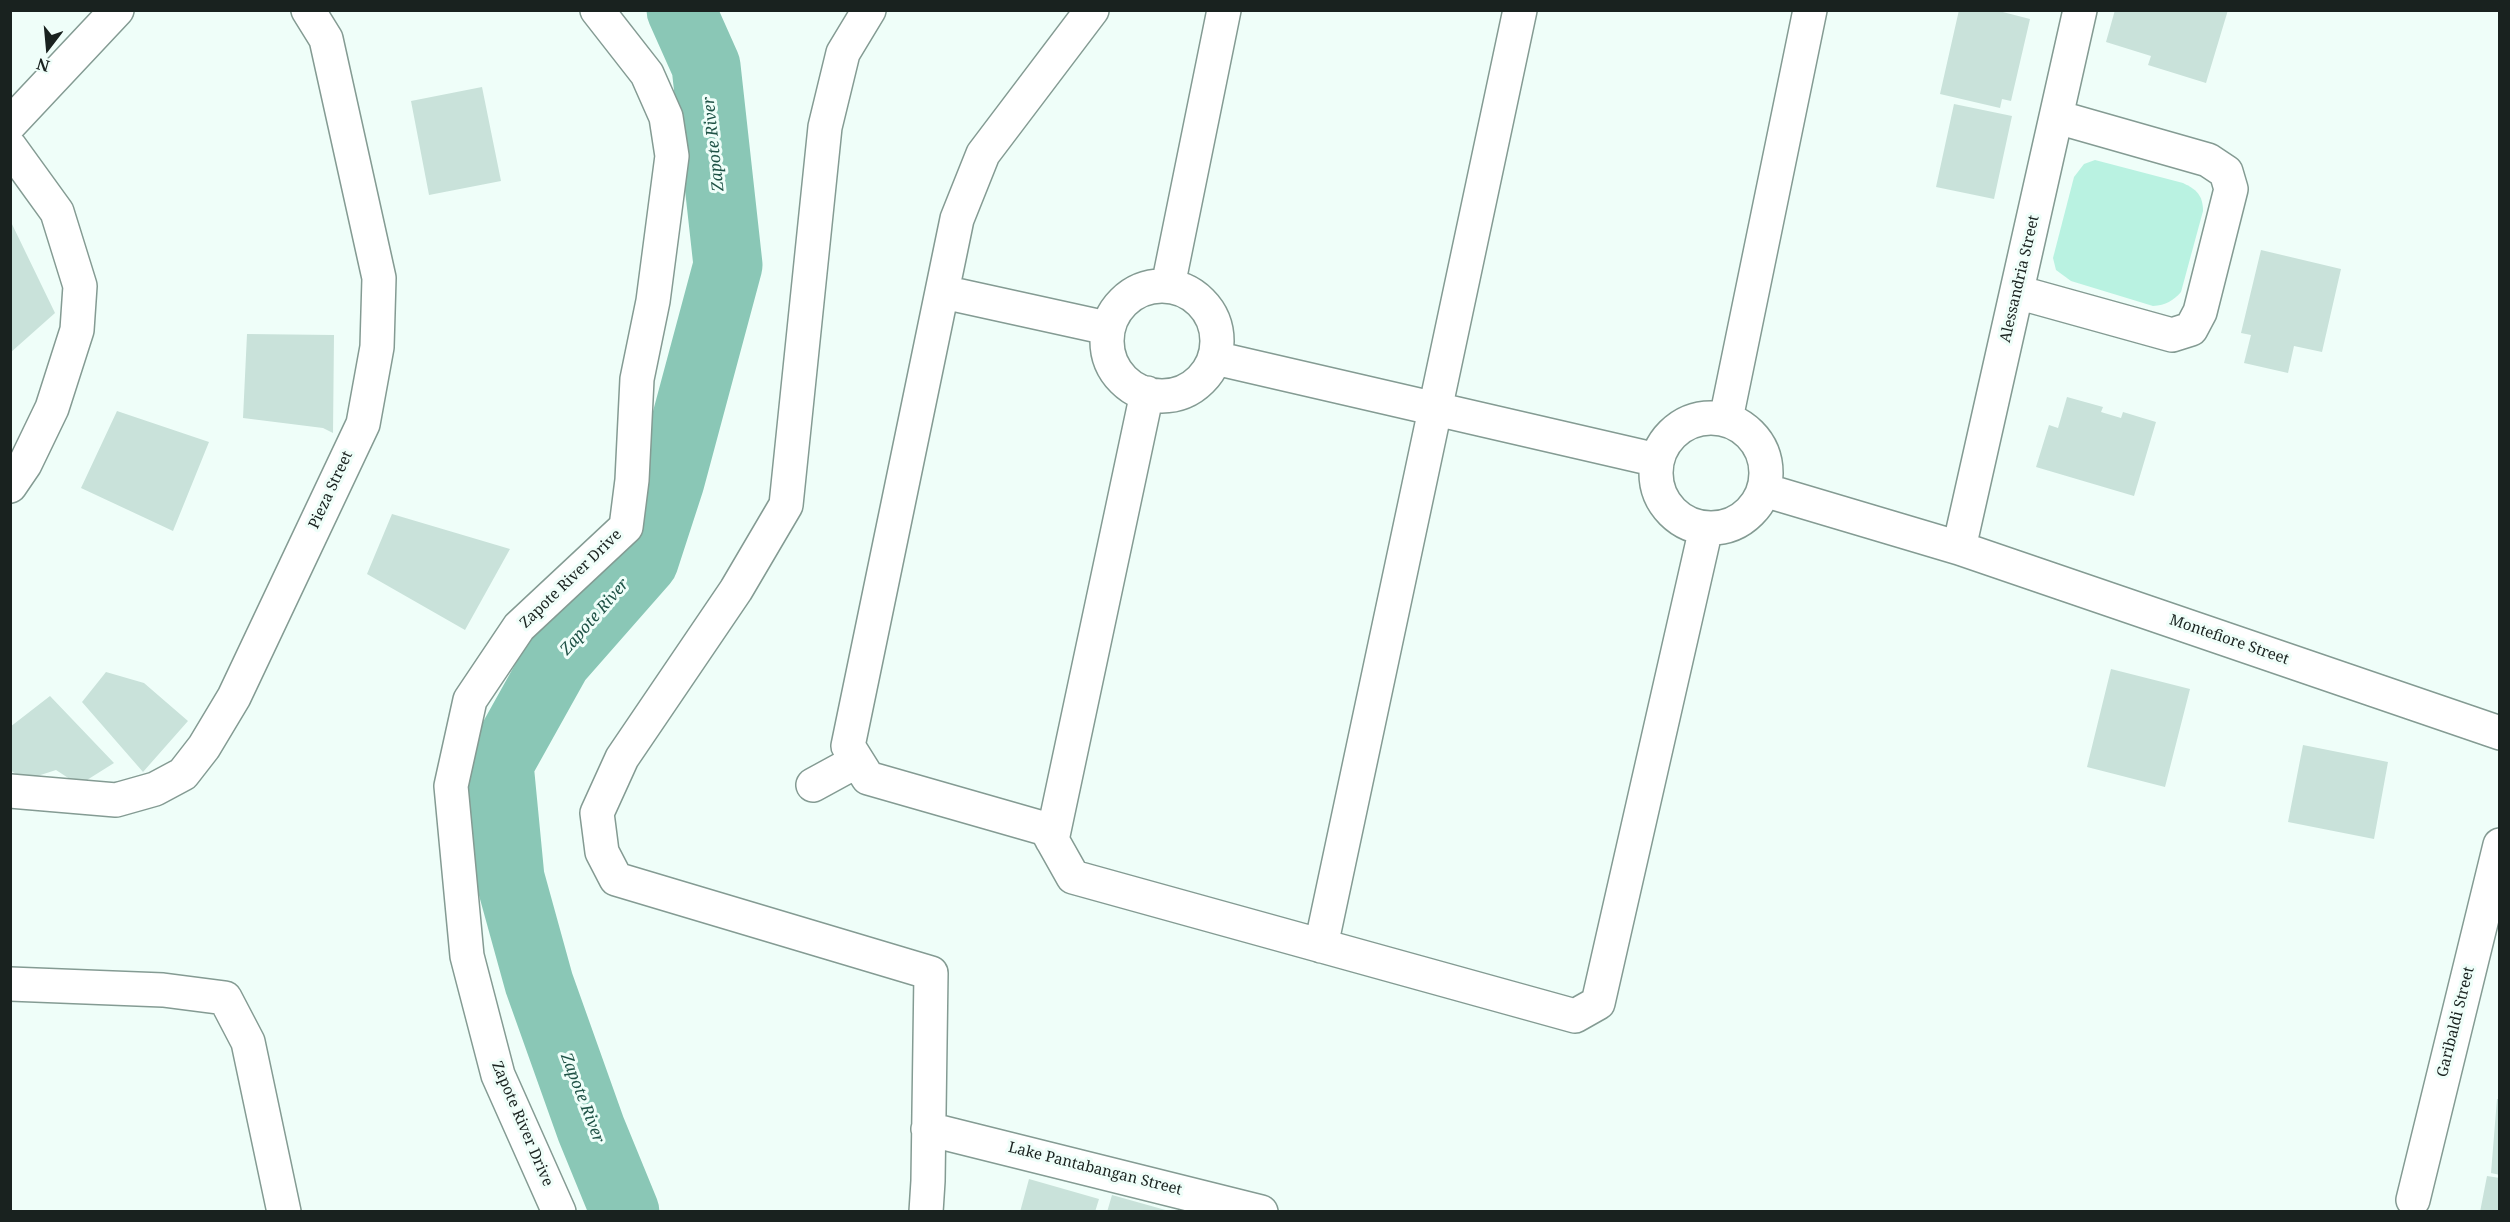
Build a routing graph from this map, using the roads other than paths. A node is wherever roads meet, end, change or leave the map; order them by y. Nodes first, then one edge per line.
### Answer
1 (117, 10) edge
2 (308, 10) edge
3 (597, 10) edge
4 (869, 10) edge
5 (1092, 10) edge
6 (1224, 10) edge
7 (1520, 10) edge
8 (1810, 10) edge
9 (2080, 10) edge
10 (2057, 117) junction
11 (10, 124) edge
12 (10, 147) edge
13 (1168, 286) junction
14 (943, 292) junction
15 (2016, 292) junction
16 (1107, 328) junction
17 (1215, 358) junction
18 (1147, 393) junction
19 (1436, 409) junction
20 (1726, 419) junction
21 (1656, 460) junction
22 (10, 486) edge
23 (1764, 490) junction
24 (1706, 528) junction
25 (1959, 548) junction
26 (2499, 733) edge
27 (857, 761) junction
28 (813, 785) dead end
29 (10, 791) edge
30 (1052, 840) junction
31 (2499, 844) edge
32 (1321, 946) junction
33 (10, 984) edge
34 (928, 1129) junction
35 (2413, 1200) dead end
36 (284, 1212) edge
37 (559, 1212) edge
38 (926, 1212) edge
39 (1261, 1212) edge

1 - 11 street
2 - 29 street, Pieza Street
3 - 37 street, Zapote River Drive
4 - 34 street
5 - 14 street
6 - 13 street
7 - 19 street
8 - 20 street
9 - 10 street, Alessandria Street
10 - 15 street, Alessandria Street
10 - 15 street
12 - 22 street
13 - 16 street
13 - 17 street
14 - 16 street
14 - 27 street
15 - 25 street, Alessandria Street
16 - 18 street
17 - 18 street
17 - 19 street
18 - 30 street
19 - 21 street
19 - 32 street
20 - 21 street
20 - 23 street
21 - 24 street
23 - 24 street
23 - 25 street, Montefiore Street
24 - 32 street
25 - 26 street, Montefiore Street
27 - 28 street
27 - 30 street
30 - 32 street
31 - 35 street, Garibaldi Street
33 - 36 street
34 - 38 street
34 - 39 street, Lake Pantabangan Street

